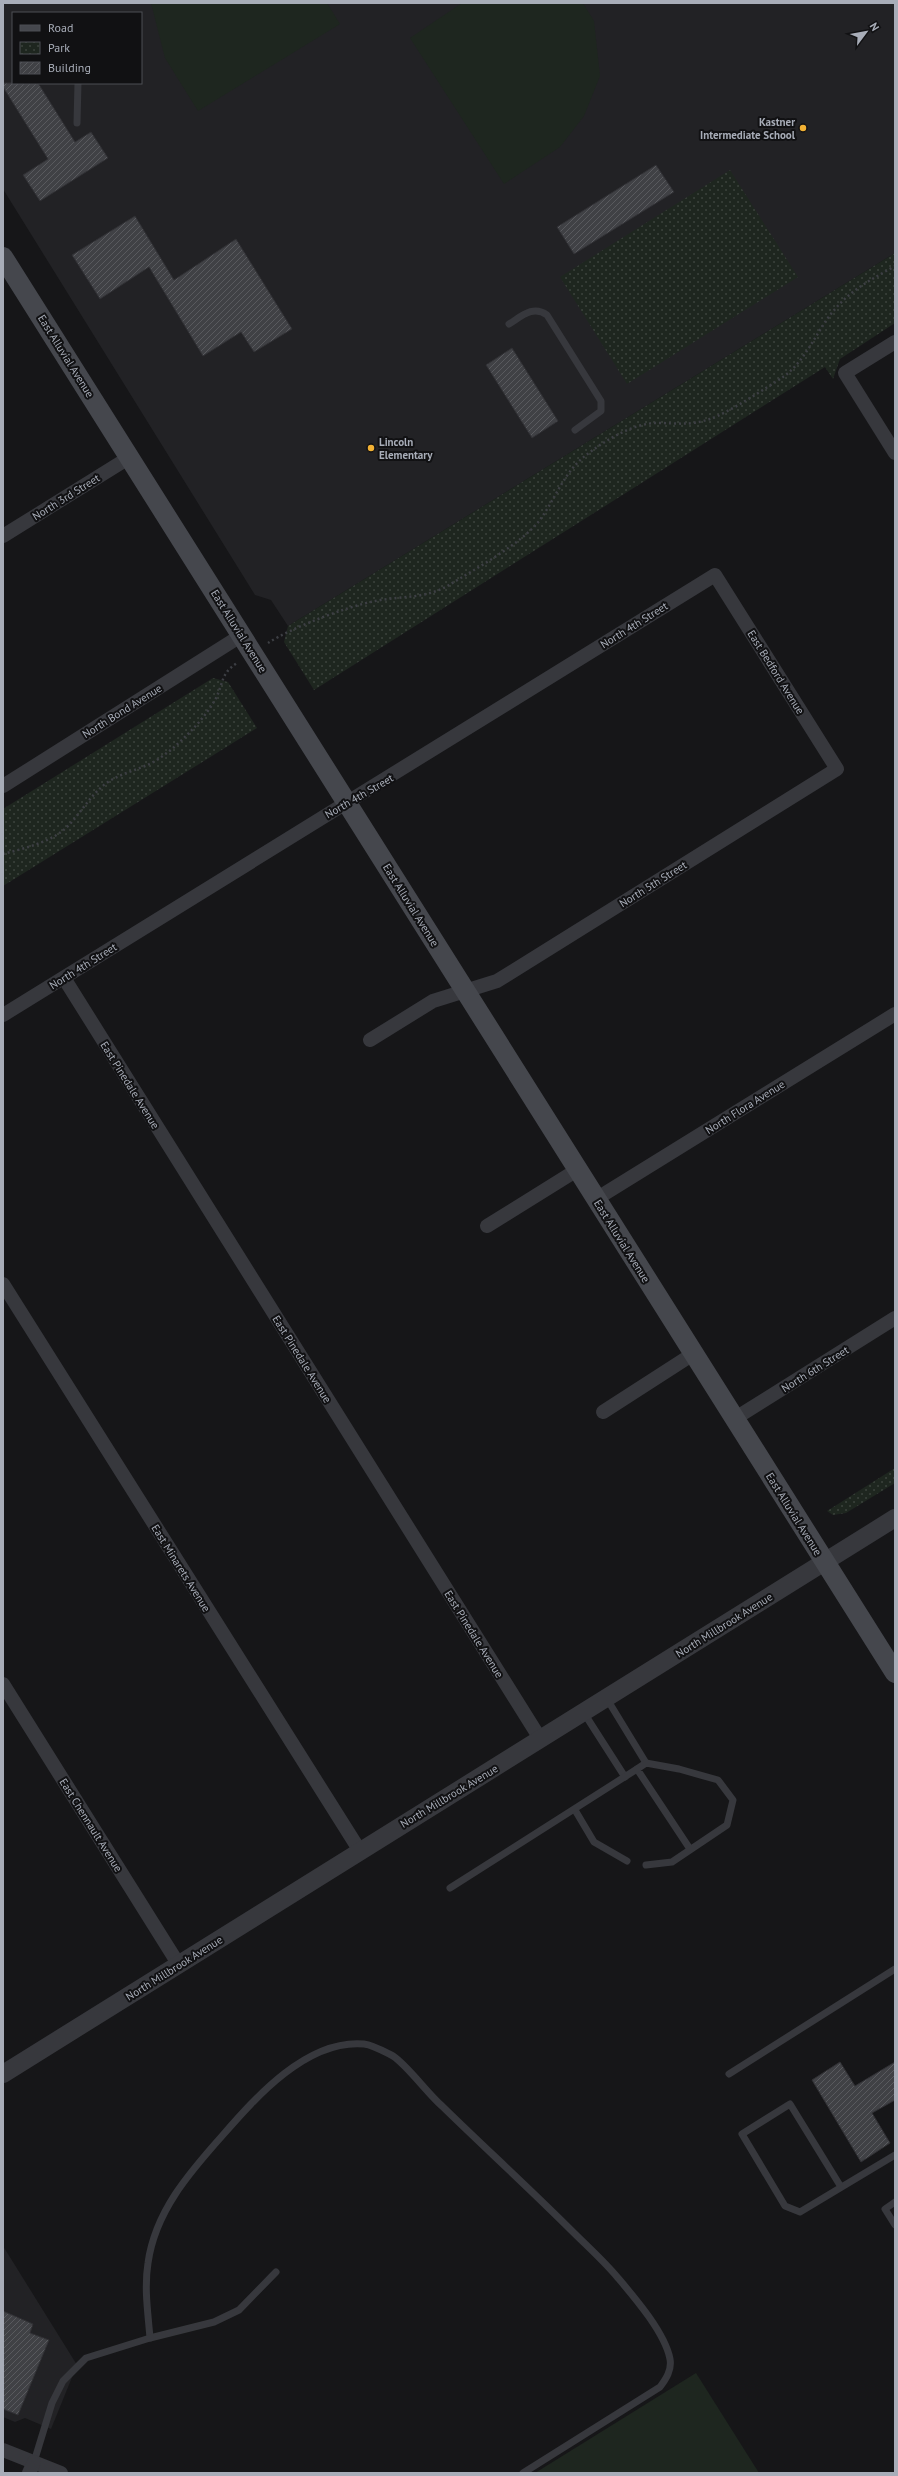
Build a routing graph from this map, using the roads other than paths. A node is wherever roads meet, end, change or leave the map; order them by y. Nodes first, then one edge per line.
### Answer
1 (78, 84) edge
2 (77, 124) dead end
3 (6, 268) edge
4 (509, 324) dead end
5 (895, 342) edge
6 (575, 430) dead end
7 (895, 453) edge
8 (130, 457) junction
9 (3, 536) edge
10 (714, 576) joint
11 (242, 635) junction
12 (837, 769) joint
13 (3, 786) edge
14 (347, 803) junction
15 (64, 978) junction
16 (464, 991) junction
17 (895, 1014) edge
18 (3, 1016) edge
19 (370, 1040) dead end
20 (577, 1170) junction
21 (596, 1199) junction
22 (487, 1226) dead end
23 (3, 1284) edge
24 (895, 1318) edge
25 (693, 1354) junction
26 (603, 1412) dead end
27 (734, 1420) junction
28 (895, 1518) edge
29 (824, 1562) junction
30 (895, 1673) edge
31 (3, 1684) edge
32 (607, 1699) junction
33 (584, 1713) junction
34 (541, 1740) junction
35 (646, 1763) junction
36 (637, 1769) junction
37 (625, 1777) junction
38 (575, 1810) junction
39 (690, 1849) junction
40 (360, 1851) junction
41 (627, 1861) dead end
42 (646, 1865) dead end
43 (450, 1888) dead end
44 (179, 1965) junction
45 (895, 1969) edge
46 (3, 2074) edge
47 (729, 2074) dead end
48 (895, 2155) edge
49 (841, 2187) junction
50 (895, 2202) edge
51 (895, 2225) edge
52 (276, 2272) dead end
53 (150, 2338) junction
54 (3, 2450) edge
55 (31, 2467) edge
56 (61, 2473) edge
57 (523, 2473) edge

1 - 2 lane
3 - 8 main road, East Alluvial Avenue
4 - 6 lane
5 - 7 street
8 - 9 street, North 3rd Street
8 - 11 main road, East Alluvial Avenue
10 - 12 street, East Bedford Avenue
10 - 14 street, North 4th Street
11 - 13 street, North Bond Avenue
11 - 14 main road, East Alluvial Avenue
12 - 16 street, North 5th Street
14 - 15 street, North 4th Street
14 - 16 main road, East Alluvial Avenue
15 - 18 street, North 4th Street
15 - 34 street, East Pinedale Avenue
16 - 19 street
16 - 20 main road, East Alluvial Avenue
17 - 21 street, North Flora Avenue
20 - 21 main road, East Alluvial Avenue
20 - 22 street
21 - 25 main road, East Alluvial Avenue
23 - 40 street, East Minarets Avenue
24 - 27 street, North 6th Street
25 - 26 street
25 - 27 main road, East Alluvial Avenue
27 - 29 main road, East Alluvial Avenue
28 - 29 street, North Millbrook Avenue
29 - 30 main road, East Alluvial Avenue
29 - 32 street, North Millbrook Avenue
31 - 44 street, East Chennault Avenue
32 - 33 street, North Millbrook Avenue
32 - 35 lane
33 - 34 street, North Millbrook Avenue
33 - 37 lane
34 - 40 street, North Millbrook Avenue
35 - 36 lane
35 - 39 lane
36 - 37 lane
36 - 39 lane
37 - 38 lane
38 - 41 lane
38 - 43 lane
39 - 42 lane
40 - 44 street, North Millbrook Avenue
44 - 46 street, North Millbrook Avenue
45 - 47 lane
48 - 49 lane
49 - 49 lane
50 - 51 lane
52 - 53 lane
53 - 55 lane
53 - 57 lane
54 - 55 street
55 - 56 street

